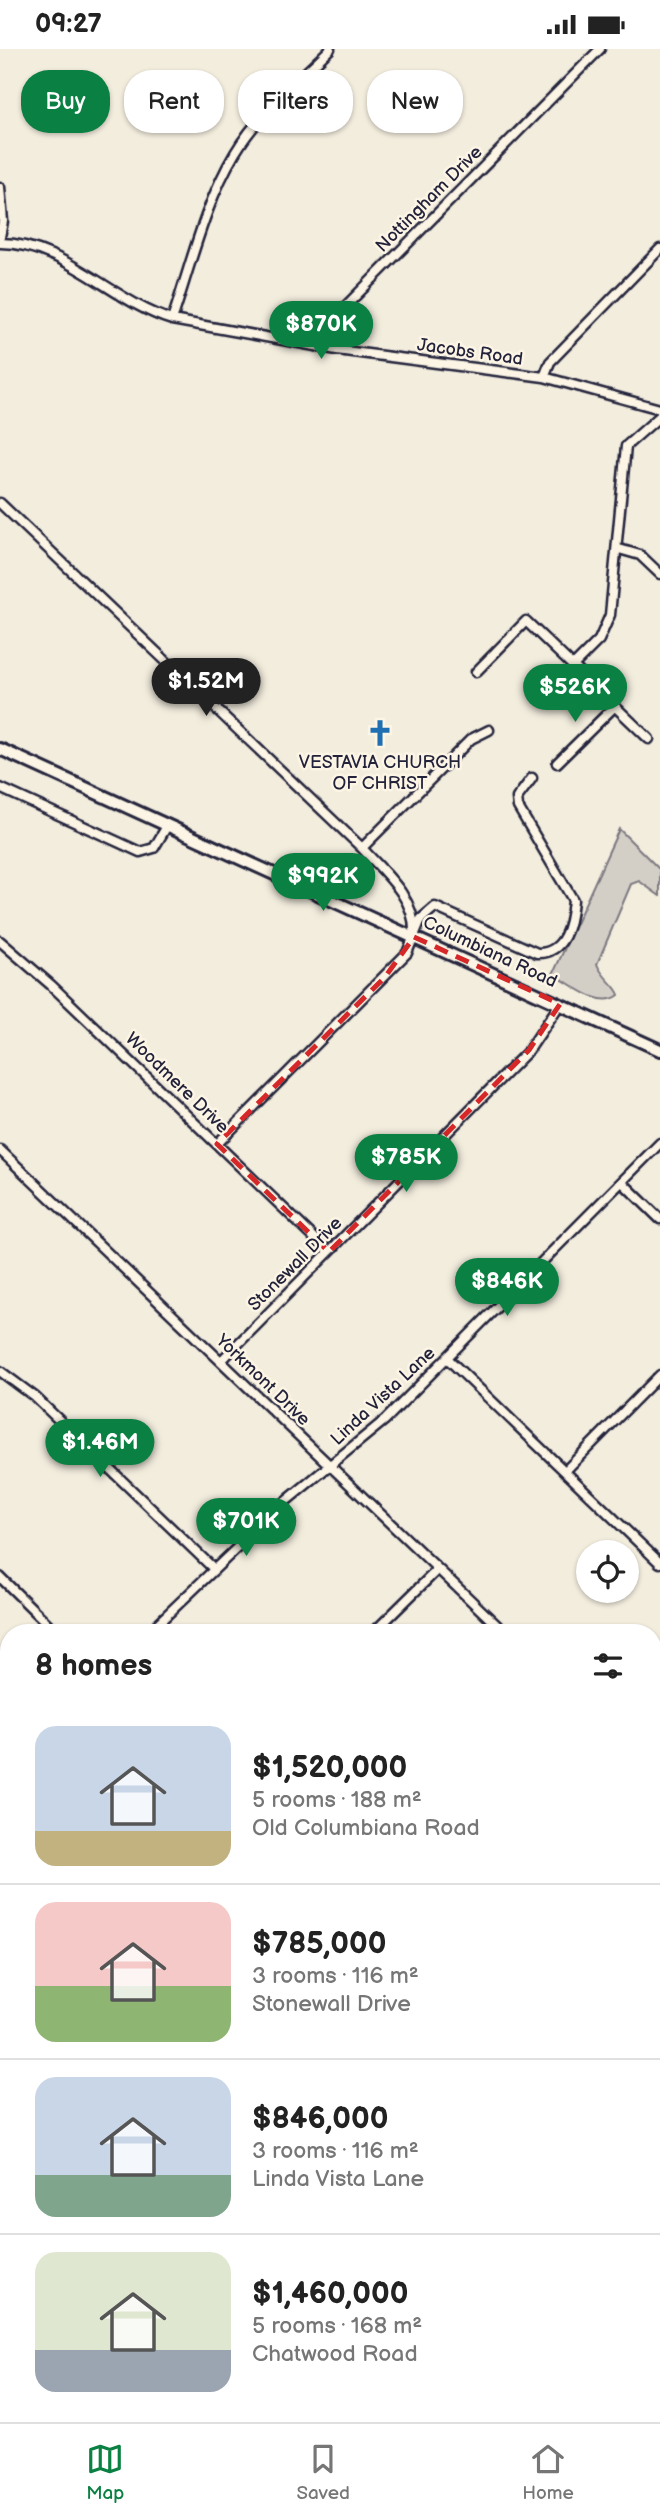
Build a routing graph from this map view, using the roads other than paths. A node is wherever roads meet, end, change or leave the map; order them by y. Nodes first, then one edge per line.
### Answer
1 (330, 49) edge
2 (600, 49) edge
3 (0, 187) edge
4 (0, 237) edge
5 (0, 243) edge
6 (660, 249) edge
7 (172, 320) junction
8 (318, 346) junction
9 (544, 377) junction
10 (660, 409) edge
11 (660, 416) edge
12 (0, 503) edge
13 (619, 549) junction
14 (660, 575) edge
15 (573, 666) junction
16 (476, 672) dead end
17 (615, 706) junction
18 (489, 730) dead end
19 (649, 739) dead end
20 (0, 749) edge
21 (556, 764) dead end
22 (532, 778) dead end
23 (0, 788) edge
24 (167, 826) junction
25 (362, 848) junction
26 (414, 937) junction
27 (0, 940) edge
28 (560, 1004) junction
29 (660, 1049) edge
30 (660, 1143) edge
31 (217, 1144) junction
32 (0, 1150) edge
33 (622, 1182) junction
34 (660, 1219) edge
35 (329, 1252) junction
36 (447, 1359) junction
37 (221, 1361) junction
38 (0, 1371) edge
39 (660, 1375) edge
40 (329, 1466) junction
41 (565, 1471) junction
42 (660, 1563) edge
43 (214, 1569) junction
44 (438, 1569) junction
45 (0, 1577) edge
46 (48, 1624) edge
47 (157, 1624) edge
48 (382, 1624) edge
49 (496, 1624) edge

1 - 7 street
2 - 8 street, Nottingham Drive
3 - 4 street
5 - 7 street, Jacobs Road
6 - 9 street
7 - 8 street, Jacobs Road
8 - 9 street, Jacobs Road
9 - 10 street, Jacobs Road
11 - 13 street
12 - 25 street
13 - 14 street
13 - 15 street
15 - 16 street
15 - 17 street
17 - 19 street
17 - 21 street
18 - 25 street
20 - 24 main road, Columbiana Road
22 - 26 street
23 - 24 street
24 - 26 main road, Columbiana Road
25 - 26 street
26 - 28 main road, Columbiana Road
26 - 31 street
27 - 31 street, Woodmere Drive
28 - 29 main road, Columbiana Road
28 - 35 street, Stonewall Drive
30 - 33 street, Linda Vista Lane
31 - 35 street, Woodmere Drive
32 - 37 street, Yorkmont Drive
33 - 34 street
33 - 36 street, Linda Vista Lane
35 - 37 street, Stonewall Drive
36 - 40 street, Linda Vista Lane
36 - 41 street
37 - 40 street, Yorkmont Drive
38 - 43 street
39 - 41 street
40 - 43 street, Linda Vista Lane
40 - 44 street, Yorkmont Drive
41 - 42 street
43 - 47 street, Linda Vista Lane
44 - 48 street
44 - 49 street, Yorkmont Drive
45 - 46 street

